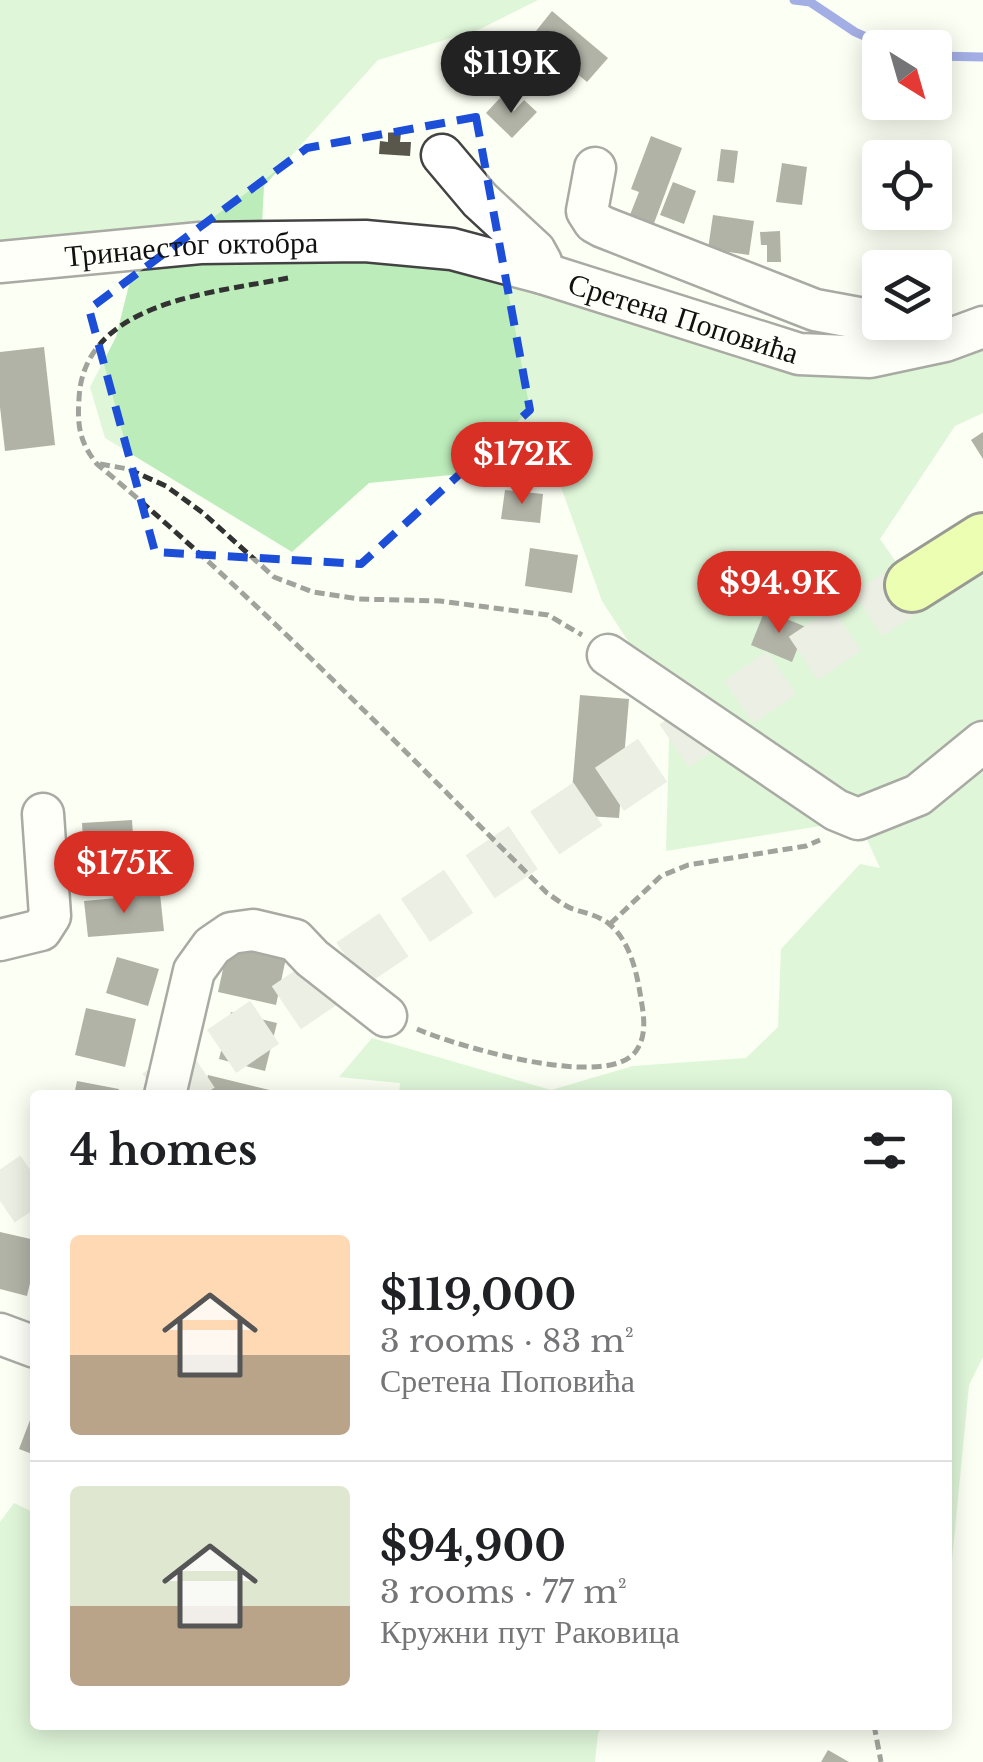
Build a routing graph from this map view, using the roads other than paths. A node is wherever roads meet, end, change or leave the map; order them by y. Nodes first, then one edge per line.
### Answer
1 (442, 155) dead end
2 (595, 168) dead end
3 (386, 243) joint
4 (0, 262) edge
5 (542, 272) junction
6 (862, 319) edge
7 (955, 326) edge
8 (983, 540) edge
9 (912, 585) tunnel mouth
10 (608, 656) road end
11 (983, 742) edge
12 (42, 814) dead end
13 (0, 940) edge
14 (386, 1016) road end
15 (166, 1090) edge
16 (0, 1334) edge
17 (30, 1345) edge

1 - 5 street
2 - 6 street
3 - 4 street, Тринаестог октобра
3 - 5 street, Сретена Поповића
5 - 7 street, Сретена Поповића
8 - 9 main road
10 - 11 street
12 - 13 street
14 - 15 street
16 - 17 street

